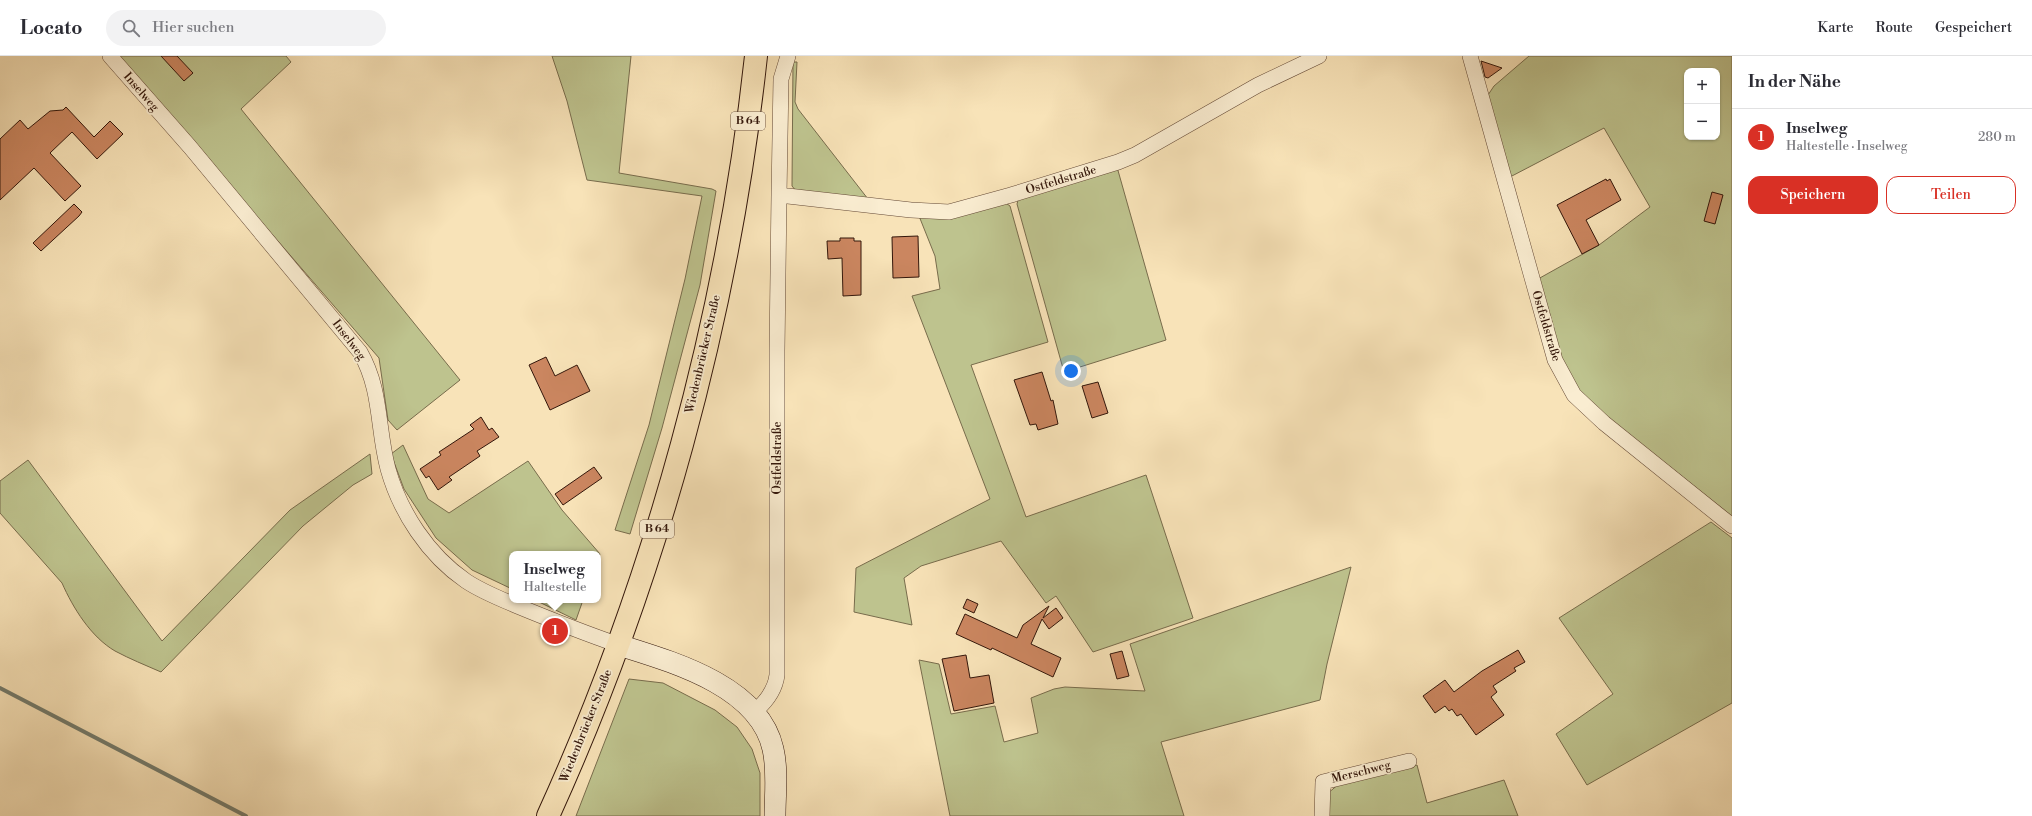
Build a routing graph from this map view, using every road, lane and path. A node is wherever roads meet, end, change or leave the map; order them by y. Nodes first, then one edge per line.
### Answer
1 (110, 56) edge
2 (756, 56) edge
3 (788, 56) edge
4 (1319, 56) edge
5 (1470, 56) edge
6 (779, 195) junction
7 (1732, 526) edge
8 (509, 602) edge
9 (510, 603) edge
10 (619, 644) junction
11 (754, 712) junction
12 (1409, 761) dead end
13 (550, 812) edge
14 (775, 816) edge
15 (1322, 816) edge

1 - 8 street, Inselweg
2 - 10 main road, Wiedenbrücker Straße / B 64
3 - 6 street, Ostfeldstraße
4 - 6 street, Ostfeldstraße
5 - 7 street, Ostfeldstraße
6 - 11 street, Ostfeldstraße
9 - 10 street, Inselweg
10 - 11 main road
10 - 13 main road, Wiedenbrücker Straße / B 64
11 - 14 main road
12 - 15 street, Merschweg

